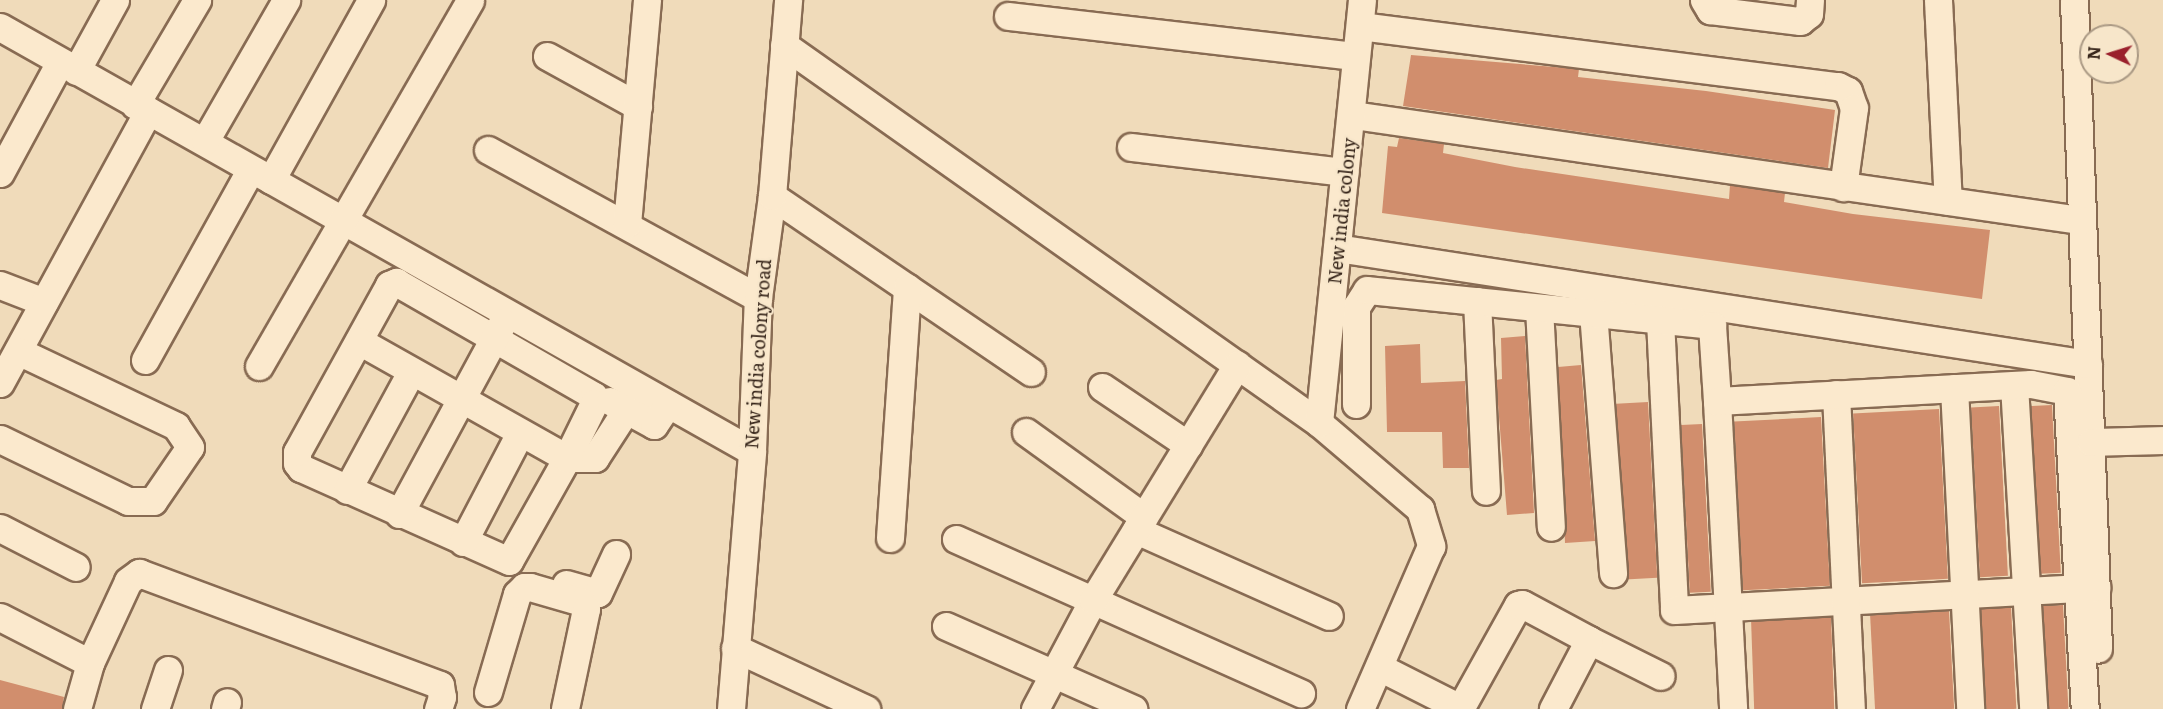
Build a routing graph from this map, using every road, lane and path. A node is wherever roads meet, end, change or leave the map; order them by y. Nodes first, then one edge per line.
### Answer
1 (115, 0) edge
2 (197, 0) edge
3 (286, 0) edge
4 (371, 0) edge
5 (470, 0) edge
6 (647, 0) edge
7 (788, 0) edge
8 (1704, 0) edge
9 (1810, 0) edge
10 (1938, 0) edge
11 (2074, 0) edge
12 (1361, 13) edge
13 (1008, 16) dead end
14 (0, 27) edge
15 (784, 45) junction
16 (547, 56) dead end
17 (1356, 56) junction
18 (68, 66) junction
19 (638, 106) junction
20 (142, 108) junction
21 (1353, 116) junction
22 (205, 141) junction
23 (1131, 147) dead end
24 (488, 150) dead end
25 (1345, 172) junction
26 (0, 173) edge
27 (261, 174) junction
28 (1843, 187) junction
29 (772, 196) junction
30 (1948, 201) junction
31 (343, 220) junction
32 (2080, 220) junction
33 (627, 224) junction
34 (1337, 248) junction
35 (0, 285) edge
36 (907, 288) junction
37 (758, 298) junction
38 (1477, 301) junction
39 (44, 302) junction
40 (1539, 308) junction
41 (1593, 312) junction
42 (1660, 320) junction
43 (502, 324) junction
44 (359, 341) junction
45 (18, 351) junction
46 (145, 360) dead end
47 (2088, 364) junction
48 (1237, 365) junction
49 (259, 366) dead end
50 (411, 372) junction
51 (1031, 372) dead end
52 (0, 383) edge
53 (2014, 385) junction
54 (1102, 387) dead end
55 (1954, 388) junction
56 (1836, 394) junction
57 (461, 400) junction
58 (1717, 400) junction
59 (668, 404) junction
60 (1356, 404) dead end
61 (1319, 423) junction
62 (520, 432) junction
63 (1026, 432) dead end
64 (0, 439) edge
65 (2163, 440) edge
66 (2091, 442) junction
67 (1188, 445) junction
68 (752, 451) junction
69 (567, 458) junction
70 (347, 489) junction
71 (1486, 491) dead end
72 (399, 514) junction
73 (1140, 523) junction
74 (0, 528) edge
75 (1551, 528) dead end
76 (890, 538) dead end
77 (956, 539) dead end
78 (463, 542) junction
79 (616, 554) dead end
80 (509, 561) junction
81 (76, 567) dead end
82 (1613, 573) dead end
83 (2086, 587) junction
84 (2028, 591) junction
85 (1964, 594) junction
86 (1093, 600) junction
87 (1844, 601) junction
88 (1727, 608) junction
89 (1329, 616) dead end
90 (0, 617) edge
91 (946, 626) dead end
92 (1589, 640) junction
93 (735, 648) junction
94 (90, 663) junction
95 (1379, 667) junction
96 (168, 670) dead end
97 (1053, 674) junction
98 (1661, 676) dead end
99 (488, 692) dead end
100 (1301, 693) dead end
101 (77, 709) edge
102 (154, 709) edge
103 (438, 709) edge
104 (565, 709) edge
105 (730, 709) edge
106 (866, 709) edge
107 (1035, 709) edge
108 (1133, 709) edge
109 (1360, 709) edge
110 (1461, 709) edge
111 (1553, 709) edge
112 (1733, 709) edge
113 (1851, 709) edge
114 (1970, 709) edge
115 (2033, 709) edge
116 (2085, 709) edge
117 (2100, 709) edge

1 - 18 street
2 - 20 street
3 - 22 street
4 - 27 street
5 - 31 street
6 - 19 street
7 - 15 street, New india colony road
8 - 9 street
10 - 30 street
11 - 32 street
12 - 17 street, New india colony
12 - 28 street
13 - 17 street
14 - 18 street
15 - 29 street, New india colony road
15 - 48 street
16 - 19 street
17 - 21 street, New india colony
18 - 20 street
18 - 26 street
19 - 33 street
20 - 22 street
20 - 39 street
21 - 25 street, New india colony
21 - 28 street
22 - 27 street
23 - 25 street
24 - 33 street
25 - 34 street, New india colony
27 - 31 street
27 - 46 street
28 - 30 street
29 - 36 street
29 - 37 street, New india colony road
30 - 32 street
31 - 43 street
31 - 49 street
32 - 47 street
33 - 37 street
34 - 47 street
34 - 61 street, New india colony
35 - 39 street
36 - 51 street
36 - 76 street
37 - 68 street, New india colony road
38 - 40 street
38 - 60 street
38 - 71 street
39 - 45 street
40 - 41 street
40 - 75 street
41 - 42 street
41 - 82 street
42 - 58 street
42 - 88 street
43 - 44 street
43 - 57 street
43 - 59 street
43 - 69 street
44 - 50 street
44 - 70 street
45 - 52 street
45 - 64 street
47 - 66 street
48 - 61 street
48 - 67 street
50 - 57 street
50 - 70 street
53 - 55 street
53 - 83 street
53 - 84 street
54 - 67 street
55 - 56 street
55 - 85 street
56 - 58 street
56 - 87 street
57 - 62 street
57 - 72 street
58 - 88 street
59 - 68 street
59 - 69 street
61 - 95 street
62 - 69 street
62 - 78 street
63 - 73 street
65 - 66 street
66 - 83 street
67 - 73 street
68 - 93 street, New india colony road
69 - 80 street
70 - 72 street
72 - 78 street
73 - 86 street
73 - 89 street
74 - 81 street
77 - 86 street
78 - 80 street
79 - 80 street
83 - 84 street
83 - 116 street
83 - 117 street
84 - 85 street
84 - 115 street
85 - 87 street
85 - 114 street
86 - 97 street
86 - 100 street
87 - 88 street
87 - 113 street
88 - 112 street
90 - 94 street
91 - 97 street
92 - 98 street
92 - 110 street
92 - 111 street
93 - 105 street, New india colony road
93 - 106 street
94 - 101 street
94 - 103 street
95 - 109 street
95 - 110 street
96 - 102 street
97 - 107 street
97 - 108 street
99 - 104 street

